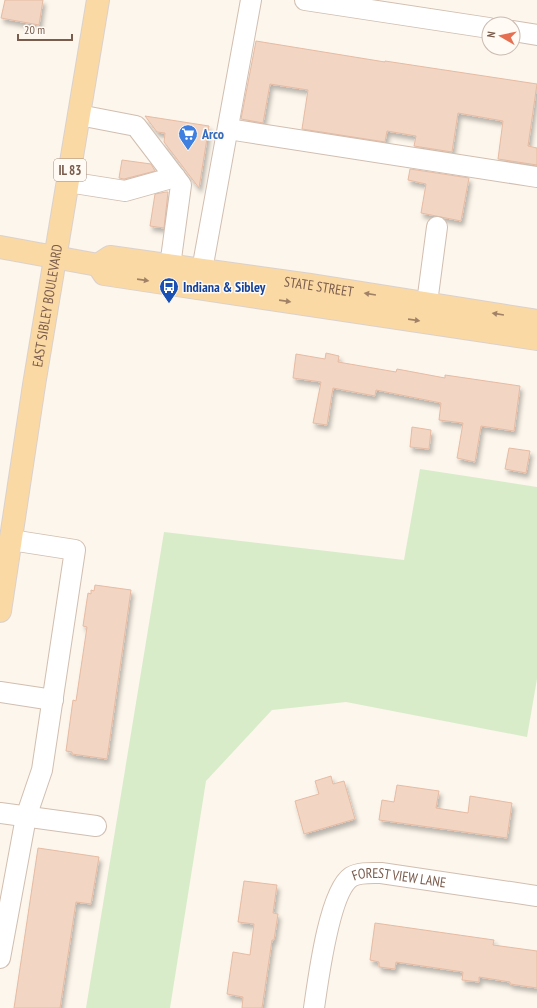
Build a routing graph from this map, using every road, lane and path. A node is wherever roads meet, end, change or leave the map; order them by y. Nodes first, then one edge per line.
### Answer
1 (98, 0) edge
2 (251, 0) edge
3 (312, 0) edge
4 (481, 27) edge
5 (521, 32) edge
6 (537, 35) edge
7 (78, 116) junction
8 (228, 129) junction
9 (174, 177) junction
10 (537, 177) edge
11 (68, 182) junction
12 (437, 227) dead end
13 (0, 247) edge
14 (56, 256) junction
15 (170, 266) junction
16 (101, 270) junction
17 (202, 270) junction
18 (427, 303) junction
19 (537, 321) edge
20 (537, 339) edge
21 (8, 528) edge
22 (1, 599) edge
23 (0, 692) edge
24 (53, 700) junction
25 (0, 813) edge
26 (26, 816) junction
27 (96, 826) dead end
28 (537, 896) edge
29 (0, 958) edge
30 (314, 1008) edge

1 - 7 main road, EAST SIBLEY BOULEVARD / IL 83
2 - 8 street
3 - 4 street
5 - 6 street
7 - 9 street
7 - 11 main road, EAST SIBLEY BOULEVARD / IL 83
8 - 10 street
8 - 17 street
9 - 11 street
9 - 15 street
11 - 14 main road, EAST SIBLEY BOULEVARD / IL 83
12 - 18 street
13 - 14 main road, STATE STREET
14 - 16 main road, STATE STREET
14 - 21 main road, EAST SIBLEY BOULEVARD / IL 83
15 - 16 main road, STATE STREET
15 - 17 main road, STATE STREET
16 -> 20 main road, STATE STREET
18 -> 17 main road, STATE STREET
19 -> 18 main road, STATE STREET
21 - 22 main road, EAST SIBLEY BOULEVARD / IL 83
21 - 24 street
23 - 24 street
24 - 26 street
25 - 26 street
26 - 27 street
26 - 29 street
28 - 30 street, FOREST VIEW LANE

